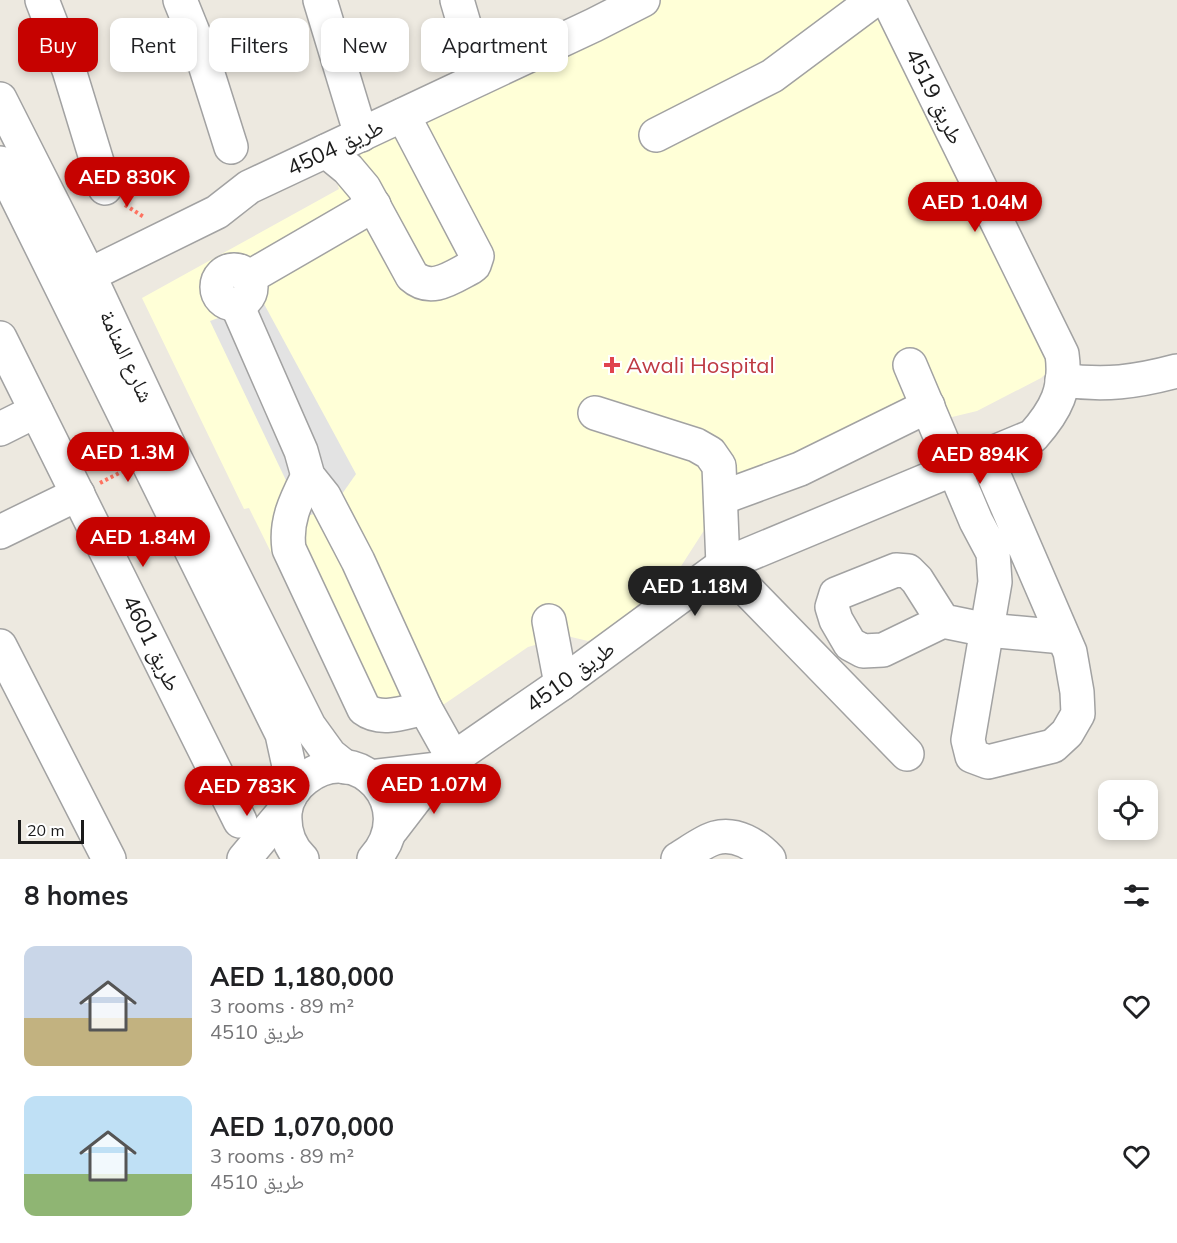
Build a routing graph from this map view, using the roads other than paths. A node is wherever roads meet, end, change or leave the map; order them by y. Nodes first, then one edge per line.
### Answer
1 (42, 0) edge
2 (180, 0) edge
3 (320, 0) edge
4 (457, 0) edge
5 (643, 0) edge
6 (874, 0) edge
7 (888, 0) edge
8 (590, 13) edge
9 (480, 78) junction
10 (0, 99) edge
11 (403, 115) junction
12 (361, 135) junction
13 (656, 135) dead end
14 (231, 147) dead end
15 (326, 151) junction
16 (0, 163) edge
17 (105, 188) road end
18 (249, 188) junction
19 (374, 205) junction
20 (74, 272) junction
21 (0, 338) edge
22 (910, 365) dead end
23 (1177, 371) edge
24 (1062, 380) junction
25 (928, 406) junction
26 (36, 411) junction
27 (595, 413) dead end
28 (0, 429) edge
29 (985, 455) junction
30 (955, 468) junction
31 (308, 476) junction
32 (78, 494) junction
33 (722, 498) junction
34 (0, 532) edge
35 (723, 565) junction
36 (549, 621) dead end
37 (943, 621) dead end
38 (987, 630) junction
39 (1063, 637) junction
40 (0, 646) edge
41 (561, 684) junction
42 (425, 708) junction
43 (907, 754) dead end
44 (446, 764) junction
45 (357, 772) junction
46 (288, 803) junction
47 (240, 820) dead end
48 (384, 849) edge
49 (685, 857) edge
50 (109, 859) edge
51 (244, 859) edge
52 (302, 859) edge
53 (769, 859) edge

1 - 17 street
2 - 14 street
3 - 12 street
4 - 9 street
5 - 8 street, طريق 4504
6 - 13 street
7 - 24 street, طريق 4519
8 - 9 street, طريق 4504
9 - 11 street, طريق 4504
10 - 20 street, شارع المنامة
11 - 12 street, طريق 4504
11 - 19 street
12 - 15 street, طريق 4504
15 - 18 street, طريق 4504
15 - 19 street
16 - 20 street
18 - 20 street, طريق 4504
18 - 20 street
19 - 31 street
20 - 45 street, شارع المنامة
20 - 46 street, شارع المنامة
21 - 26 street, طريق 4601
22 - 25 street
23 - 24 street
24 - 29 street, طريق 4519
25 - 30 street
25 - 33 street
26 - 28 street
26 - 32 street, طريق 4601
27 - 33 street
29 - 30 street, طريق 4519
29 - 39 street
30 - 35 street, طريق 4510
30 - 38 street
31 - 42 street
31 - 42 street
32 - 34 street
32 - 47 street, طريق 4601
33 - 35 street
35 - 41 street, طريق 4510
35 - 43 street
36 - 41 street
37 - 38 street
38 - 39 street
38 - 39 street
40 - 50 street
41 - 44 street, طريق 4510
42 - 44 street
44 - 45 street, طريق 4510
44 - 48 street
45 - 46 street, طريق 4510
45 - 48 street, شارع المنامة
46 - 51 street, طريق 4510
46 - 52 street, شارع المنامة
49 - 53 street

